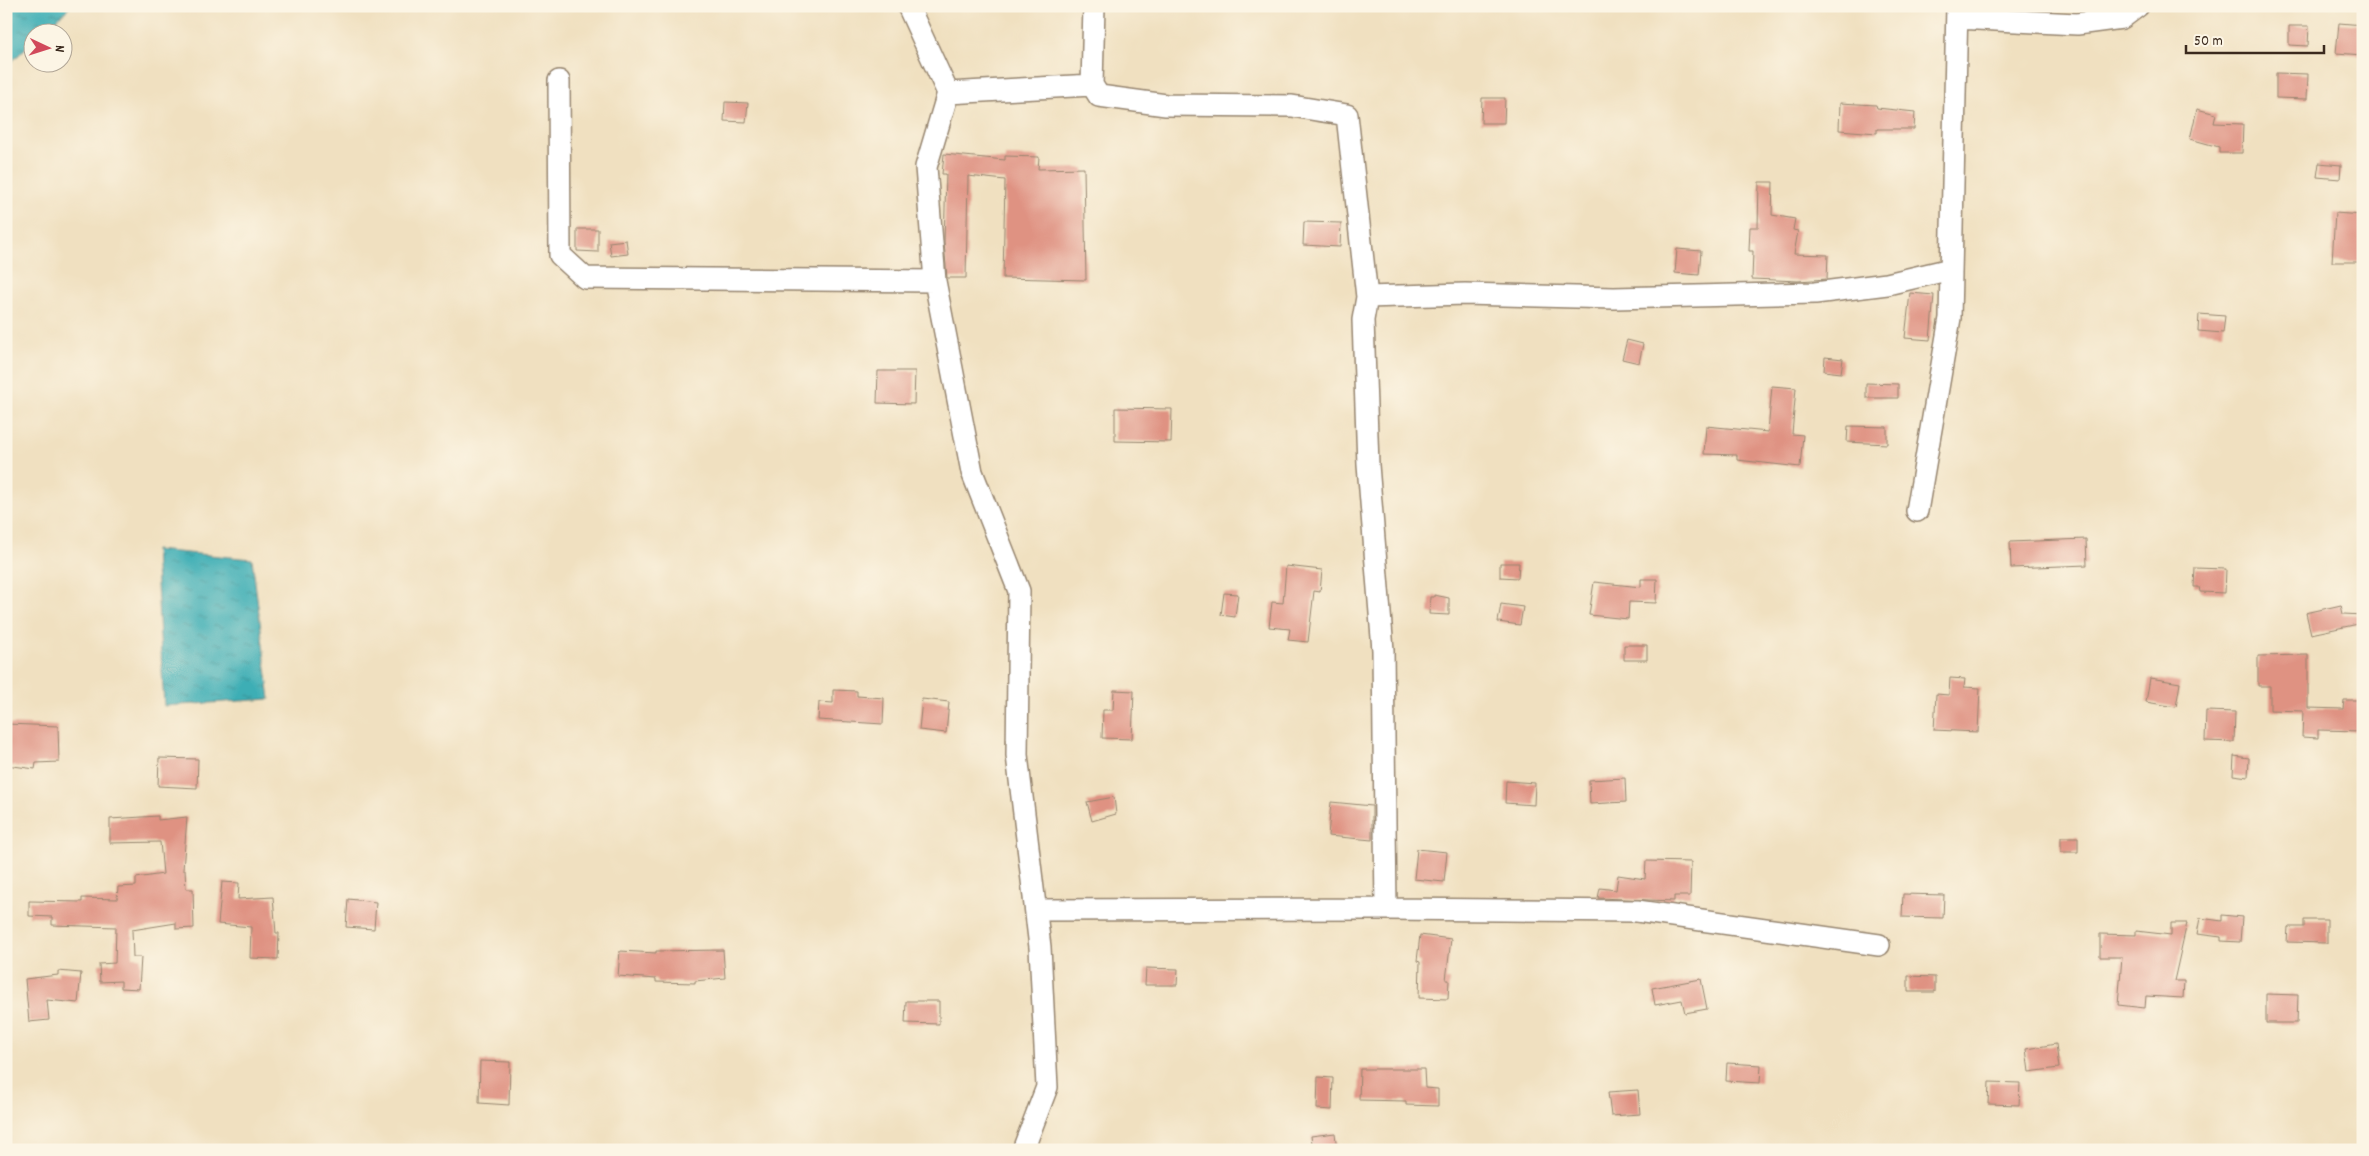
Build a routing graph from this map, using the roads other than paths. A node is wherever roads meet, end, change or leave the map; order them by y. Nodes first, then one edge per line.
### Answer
1 (908, 6) edge
2 (1094, 6) edge
3 (2138, 6) edge
4 (1957, 12) edge
5 (560, 81) dead end
6 (1092, 85) junction
7 (948, 93) junction
8 (1951, 269) junction
9 (935, 281) junction
10 (1367, 297) junction
11 (1917, 511) dead end
12 (1386, 909) junction
13 (1036, 910) junction
14 (1879, 945) dead end
15 (1023, 1150) edge

1 - 7 street
2 - 6 street
3 - 4 street
4 - 8 street
5 - 9 street
6 - 7 street
6 - 10 street
7 - 9 street
8 - 10 street
8 - 11 street
9 - 13 street
10 - 12 street
12 - 13 street
12 - 14 street
13 - 15 street

